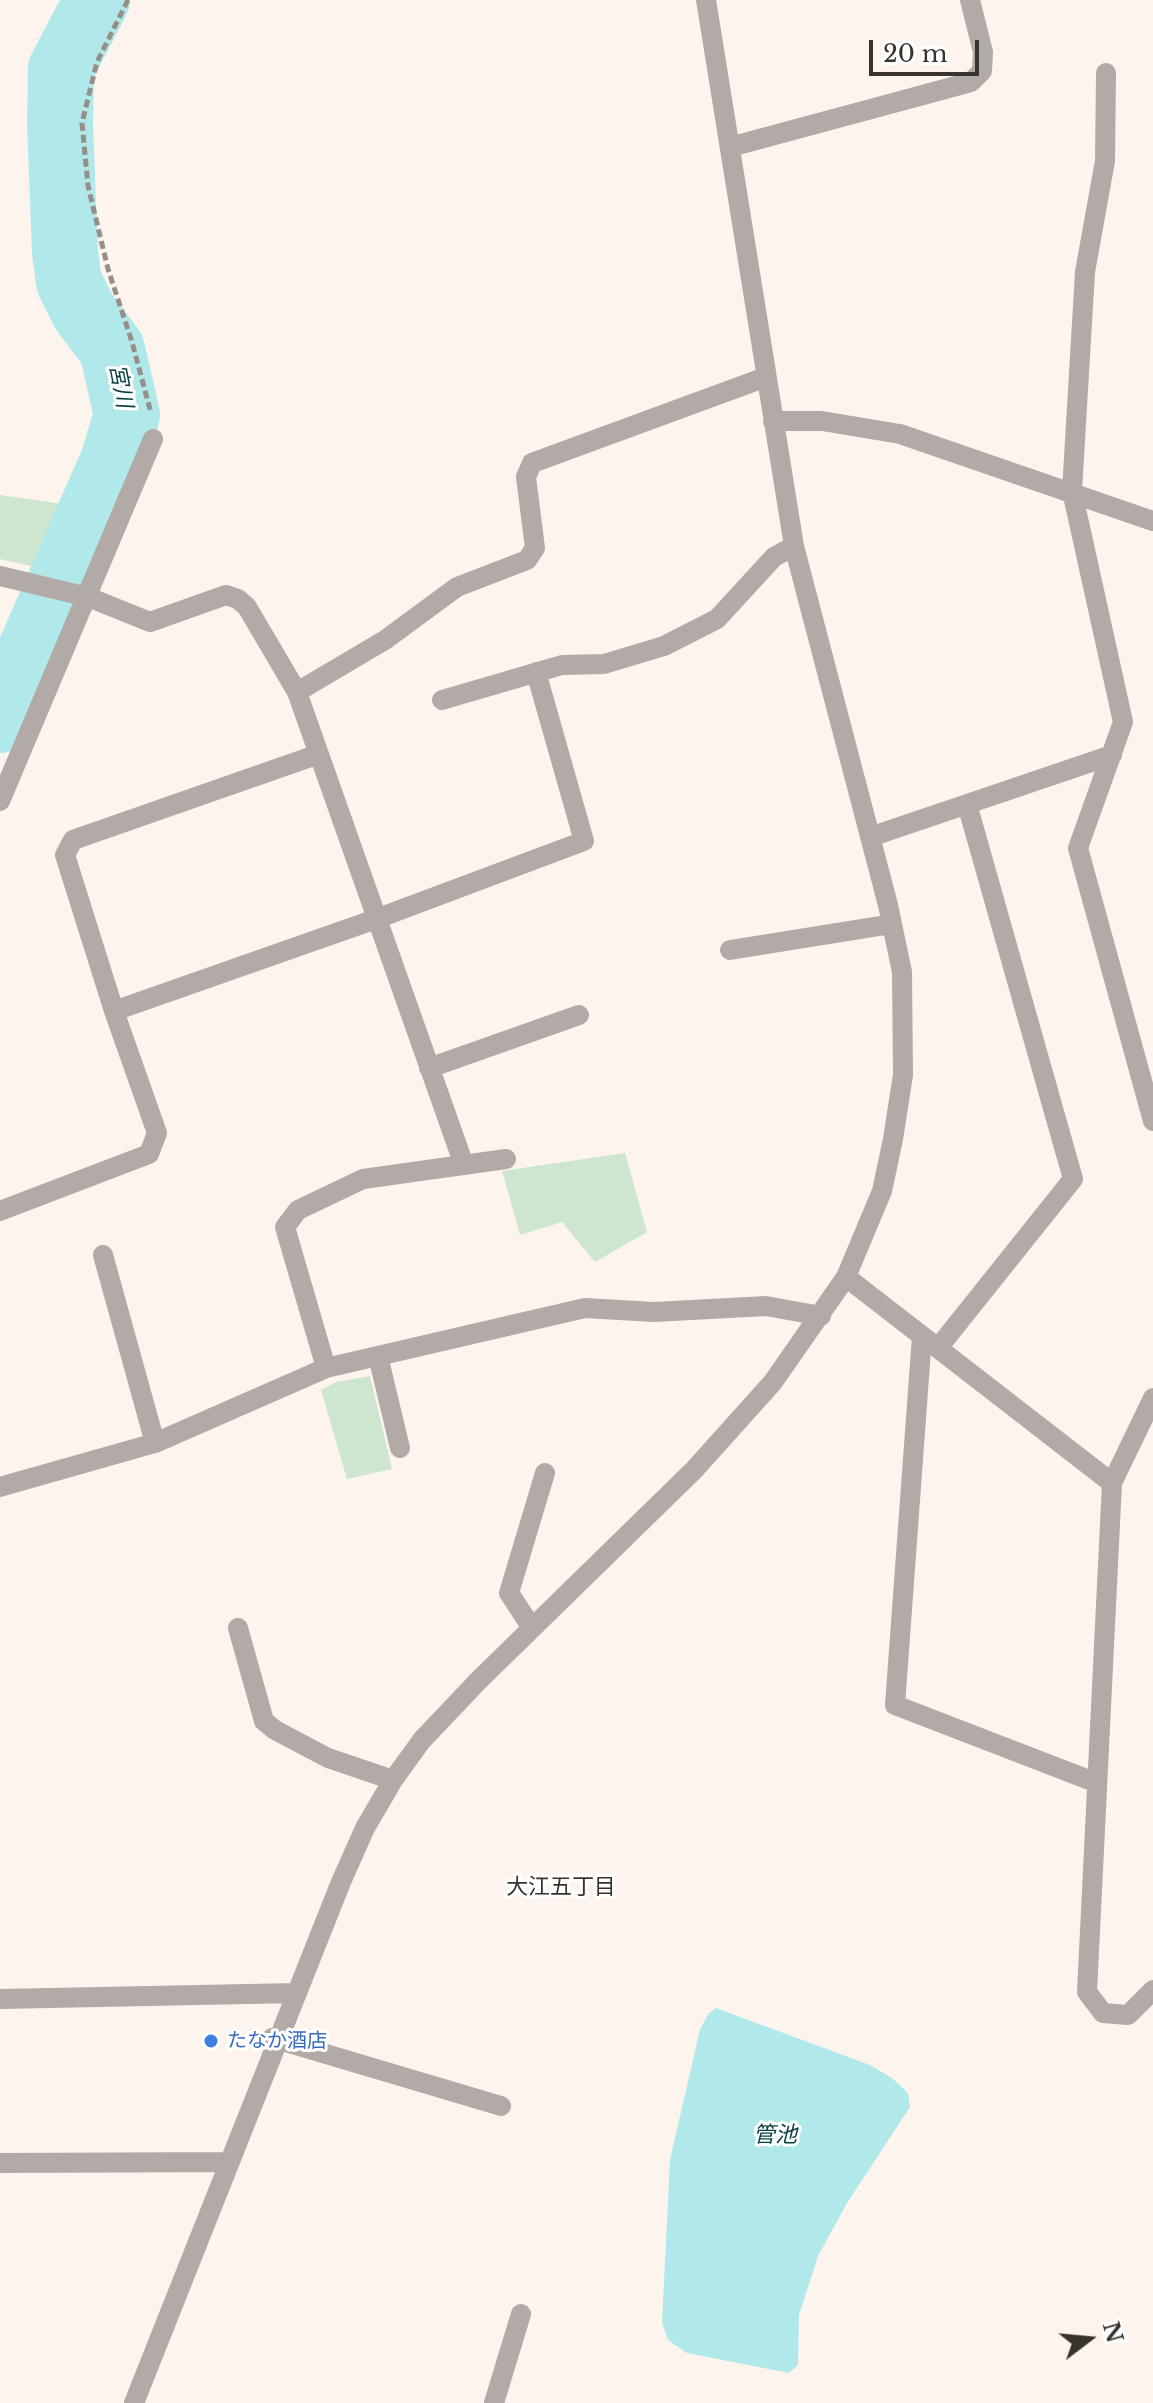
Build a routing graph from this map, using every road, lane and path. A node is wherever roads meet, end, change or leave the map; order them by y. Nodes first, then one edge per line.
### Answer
1 (128, 0) edge
2 (706, 0) edge
3 (970, 0) edge
4 (1106, 73) dead end
5 (730, 147) junction
6 (766, 377) junction
7 (773, 421) junction
8 (153, 439) joint
9 (1072, 491) junction
10 (1153, 521) edge
11 (794, 546) junction
12 (0, 576) edge
13 (88, 597) junction
14 (536, 672) junction
15 (297, 692) junction
16 (442, 700) dead end
17 (319, 754) junction
18 (1112, 755) junction
19 (0, 801) edge
20 (967, 804) junction
21 (870, 837) junction
22 (376, 919) junction
23 (892, 924) junction
24 (730, 950) dead end
25 (114, 1011) junction
26 (579, 1015) dead end
27 (429, 1068) junction
28 (1153, 1121) edge
29 (506, 1159) dead end
30 (464, 1165) junction
31 (0, 1211) edge
32 (103, 1255) dead end
33 (846, 1277) junction
34 (821, 1316) junction
35 (930, 1342) junction
36 (378, 1356) junction
37 (326, 1368) junction
38 (1153, 1398) edge
39 (155, 1443) junction
40 (400, 1448) dead end
41 (545, 1473) dead end
42 (1112, 1483) junction
43 (0, 1487) edge
44 (238, 1628) dead end
45 (532, 1628) junction
46 (393, 1780) junction
47 (1097, 1783) junction
48 (1153, 1990) edge
49 (297, 1993) junction
50 (0, 1999) edge
51 (275, 2039) junction
52 (501, 2106) dead end
53 (230, 2162) junction
54 (0, 2163) edge
55 (521, 2314) dead end
56 (134, 2403) edge
57 (494, 2403) edge

1 - 8 path
2 - 5 street
3 - 5 street
4 - 9 street
5 - 6 street
6 - 7 street
6 - 15 street
7 - 9 street
7 - 11 street
8 - 13 street
9 - 10 street
9 - 18 street
11 - 14 street
11 - 21 street
12 - 13 street
13 - 15 street
13 - 19 street
14 - 16 street
14 - 22 street
15 - 17 street
17 - 22 street
17 - 25 street
18 - 20 street
18 - 28 street
20 - 21 street
20 - 35 street
21 - 23 street
22 - 25 street
22 - 27 street
23 - 24 street
23 - 33 street
25 - 31 street
26 - 27 street
27 - 30 street
29 - 30 street
30 - 37 street
32 - 39 street
33 - 34 street
33 - 35 street
34 - 36 street
34 - 45 street
35 - 42 street
35 - 47 street
36 - 37 street
36 - 40 street
37 - 39 street
38 - 42 street
39 - 43 street
41 - 45 street
42 - 47 street
44 - 46 street
45 - 46 street
46 - 49 street
47 - 48 street
49 - 50 street
49 - 51 street
51 - 52 street
51 - 53 street
53 - 54 street
53 - 56 street
55 - 57 street

